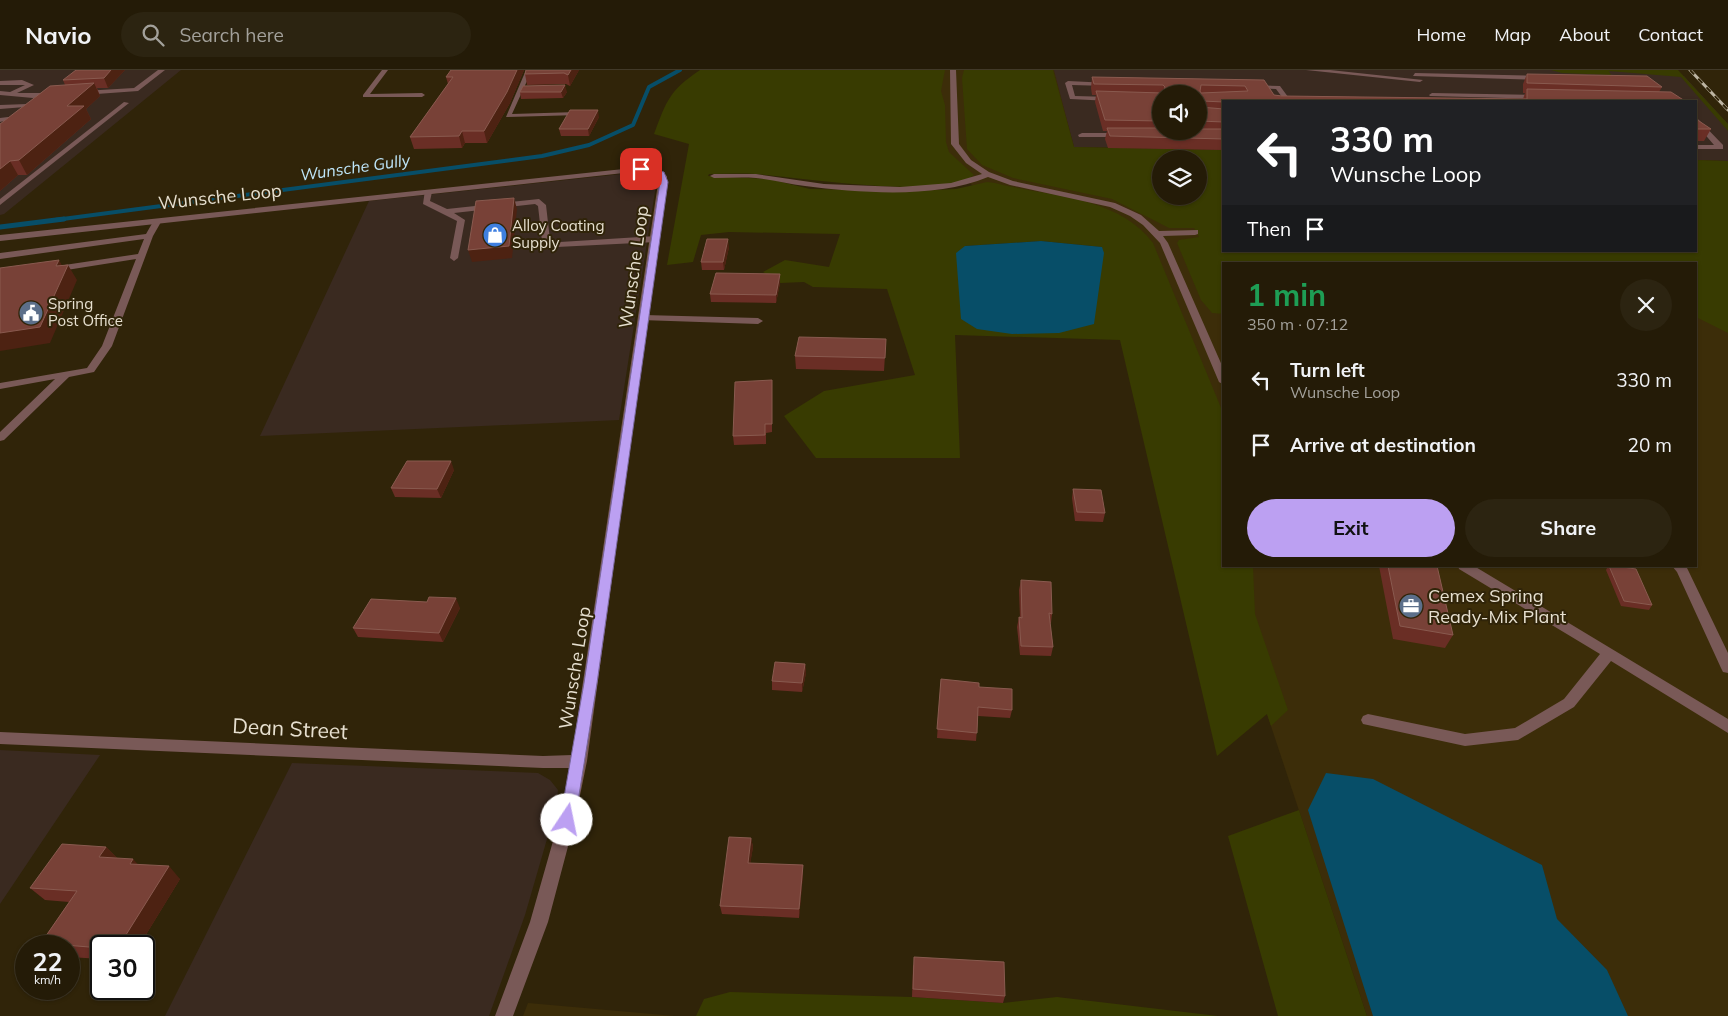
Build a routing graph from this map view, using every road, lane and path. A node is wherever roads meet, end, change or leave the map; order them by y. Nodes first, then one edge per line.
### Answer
1 (162, 70) edge
2 (385, 70) edge
3 (529, 70) edge
4 (953, 70) edge
5 (1309, 70) edge
6 (1415, 75) edge
7 (1550, 78) edge
8 (0, 82) edge
9 (1115, 84) edge
10 (1239, 86) edge
11 (521, 89) junction
12 (530, 89) edge
13 (13, 92) junction
14 (0, 93) edge
15 (61, 94) edge
16 (71, 94) edge
17 (422, 95) dead end
18 (1432, 95) junction
19 (34, 96) junction
20 (1551, 98) edge
21 (1121, 99) edge
22 (1287, 100) edge
23 (1436, 100) edge
24 (126, 103) dead end
25 (25, 105) junction
26 (0, 107) edge
27 (577, 114) edge
28 (8, 119) junction
29 (0, 120) edge
30 (1698, 122) edge
31 (0, 126) edge
32 (1082, 135) dead end
33 (1130, 136) edge
34 (1697, 147) edge
35 (988, 174) junction
36 (714, 176) dead end
37 (428, 192) junction
38 (0, 203) edge
39 (446, 212) junction
40 (157, 222) junction
41 (1195, 232) dead end
42 (1157, 234) junction
43 (149, 236) junction
44 (0, 238) edge
45 (656, 239) junction
46 (0, 256) edge
47 (142, 256) junction
48 (454, 258) dead end
49 (47, 270) edge
50 (644, 318) junction
51 (758, 321) dead end
52 (66, 374) junction
53 (1222, 377) edge
54 (0, 386) edge
55 (12, 427) junction
56 (0, 429) edge
57 (0, 438) edge
58 (1466, 567) edge
59 (1679, 567) edge
60 (1609, 653) junction
61 (1728, 668) edge
62 (1368, 720) dead end
63 (1728, 727) edge
64 (0, 738) edge
65 (579, 761) junction
66 (504, 1016) edge

1 - 16 street
2 - 17 street
3 - 11 street
4 - 35 street
5 - 6 street
6 - 7 street
6 - 18 street
8 - 13 street
9 - 21 street
10 - 22 street
11 - 12 street
11 - 27 street
13 - 14 street
13 - 19 street
15 - 19 street
18 - 20 street
18 - 23 street
19 - 25 street
24 - 38 street
25 - 26 street
25 - 28 street
28 - 29 street
28 - 31 street
30 - 34 street
32 - 33 street
35 - 36 street
35 - 42 street
37 - 39 street
37 - 40 street, Wunsche Loop
37 - 45 street, Wunsche Loop
39 - 45 street
39 - 48 street
40 - 43 street
40 - 44 street, Wunsche Loop
41 - 42 street
42 - 53 street
43 - 46 street
43 - 47 street
45 - 50 street, Wunsche Loop
47 - 49 street
47 - 52 street
50 - 51 street
50 - 65 street, Wunsche Loop
52 - 54 street
52 - 55 street
55 - 56 street
55 - 57 street
58 - 60 street
59 - 61 street
60 - 62 street
60 - 63 street
64 - 65 street, Dean Street
65 - 66 street, Wunsche Loop

